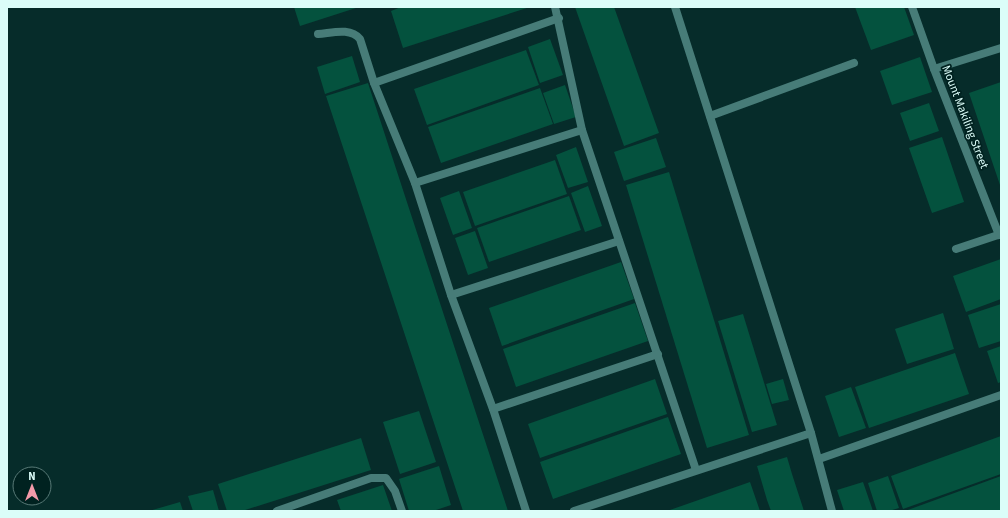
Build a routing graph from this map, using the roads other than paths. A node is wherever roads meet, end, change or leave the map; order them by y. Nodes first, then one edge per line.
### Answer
1 (555, 7) edge
2 (675, 7) edge
3 (912, 7) edge
4 (559, 18) junction
5 (318, 34) dead end
6 (1001, 48) edge
7 (854, 63) dead end
8 (934, 69) junction
9 (374, 82) junction
10 (710, 116) junction
11 (582, 130) junction
12 (415, 183) junction
13 (1000, 235) edge
14 (619, 241) junction
15 (956, 249) dead end
16 (451, 295) junction
17 (658, 354) junction
18 (1001, 395) edge
19 (493, 410) junction
20 (811, 433) junction
21 (819, 460) junction
22 (696, 470) junction
23 (277, 511) edge
24 (402, 511) edge
25 (526, 511) edge
26 (574, 511) edge
27 (832, 511) edge

1 - 4 street
2 - 10 street
3 - 8 street, Mount Makiling Street
4 - 9 street
4 - 11 street
5 - 9 street
6 - 8 street
7 - 10 street
8 - 13 street, Mount Makiling Street
9 - 12 street
10 - 20 street
11 - 12 street
11 - 14 street
12 - 16 street
13 - 15 street
14 - 16 street
14 - 17 street
16 - 19 street
17 - 19 street
17 - 22 street
18 - 21 street
19 - 25 street
20 - 21 street
20 - 22 street
21 - 27 street
22 - 26 street
23 - 24 street

